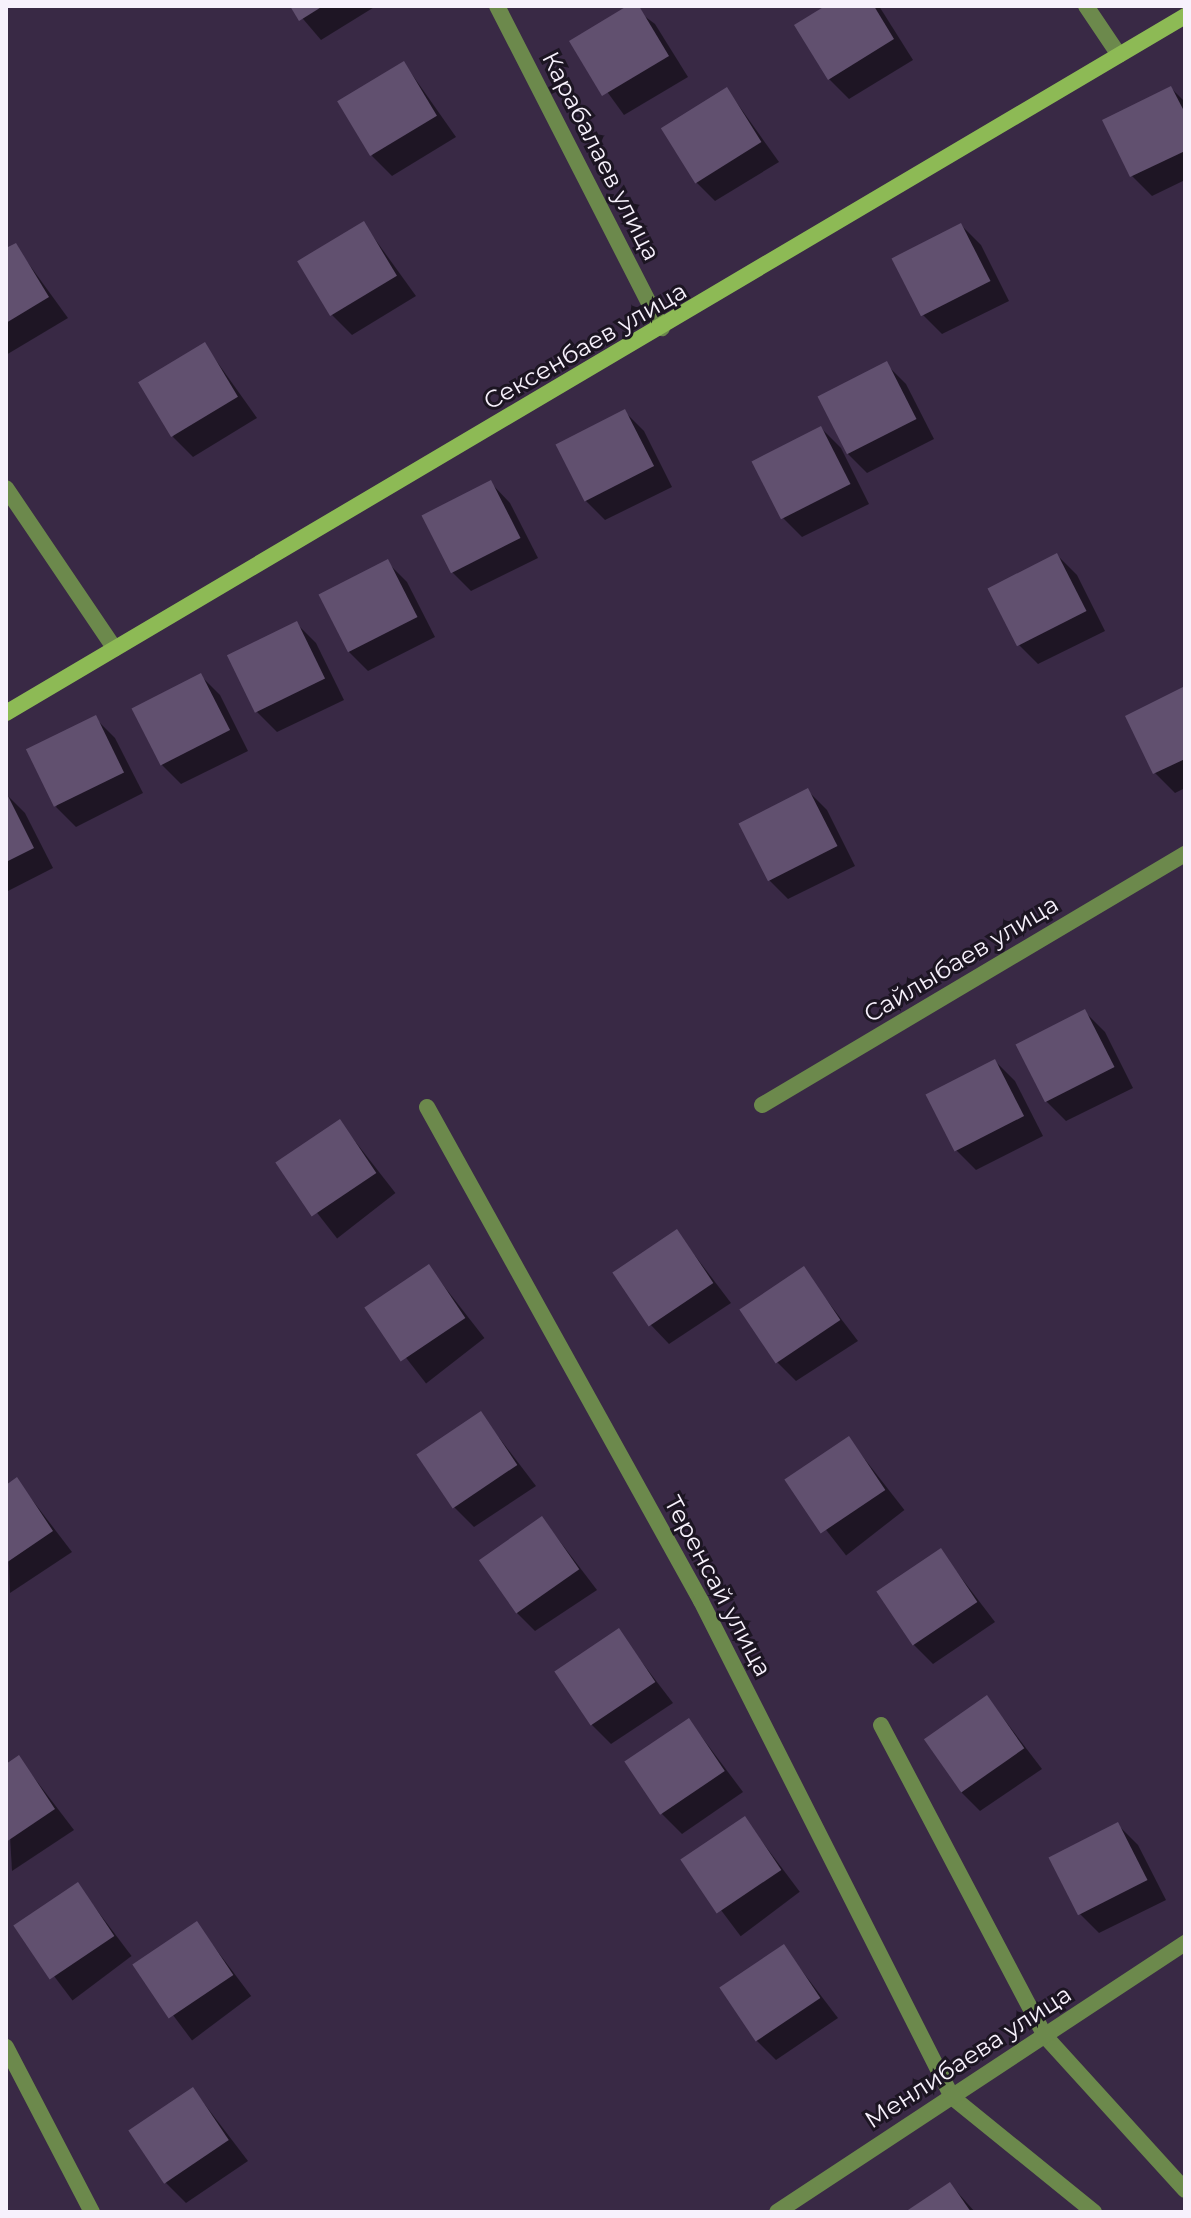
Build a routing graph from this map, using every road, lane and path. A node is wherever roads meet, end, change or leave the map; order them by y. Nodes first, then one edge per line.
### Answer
1 (497, 6) edge
2 (1086, 6) edge
3 (1185, 16) edge
4 (1119, 55) junction
5 (662, 328) junction
6 (6, 488) edge
7 (115, 649) junction
8 (6, 713) edge
9 (1185, 854) edge
10 (762, 1105) dead end
11 (427, 1107) dead end
12 (881, 1725) dead end
13 (1185, 1943) edge
14 (1045, 2036) junction
15 (6, 2047) edge
16 (952, 2097) junction
17 (1185, 2190) edge
18 (92, 2212) edge
19 (777, 2212) edge
20 (1094, 2212) edge

1 - 5 street, Карабалаев улица
2 - 4 street
3 - 4 street, Сексенбаев улица
4 - 5 street, Сексенбаев улица
5 - 7 street, Сексенбаев улица
6 - 7 street
7 - 8 street, Сексенбаев улица
9 - 10 street, Сайлыбаев улица
11 - 16 street, Теренсай улица
12 - 14 street
13 - 14 street, Менлибаева улица
14 - 16 street, Менлибаева улица
14 - 17 street
15 - 18 street
16 - 19 street, Менлибаева улица
16 - 20 street

